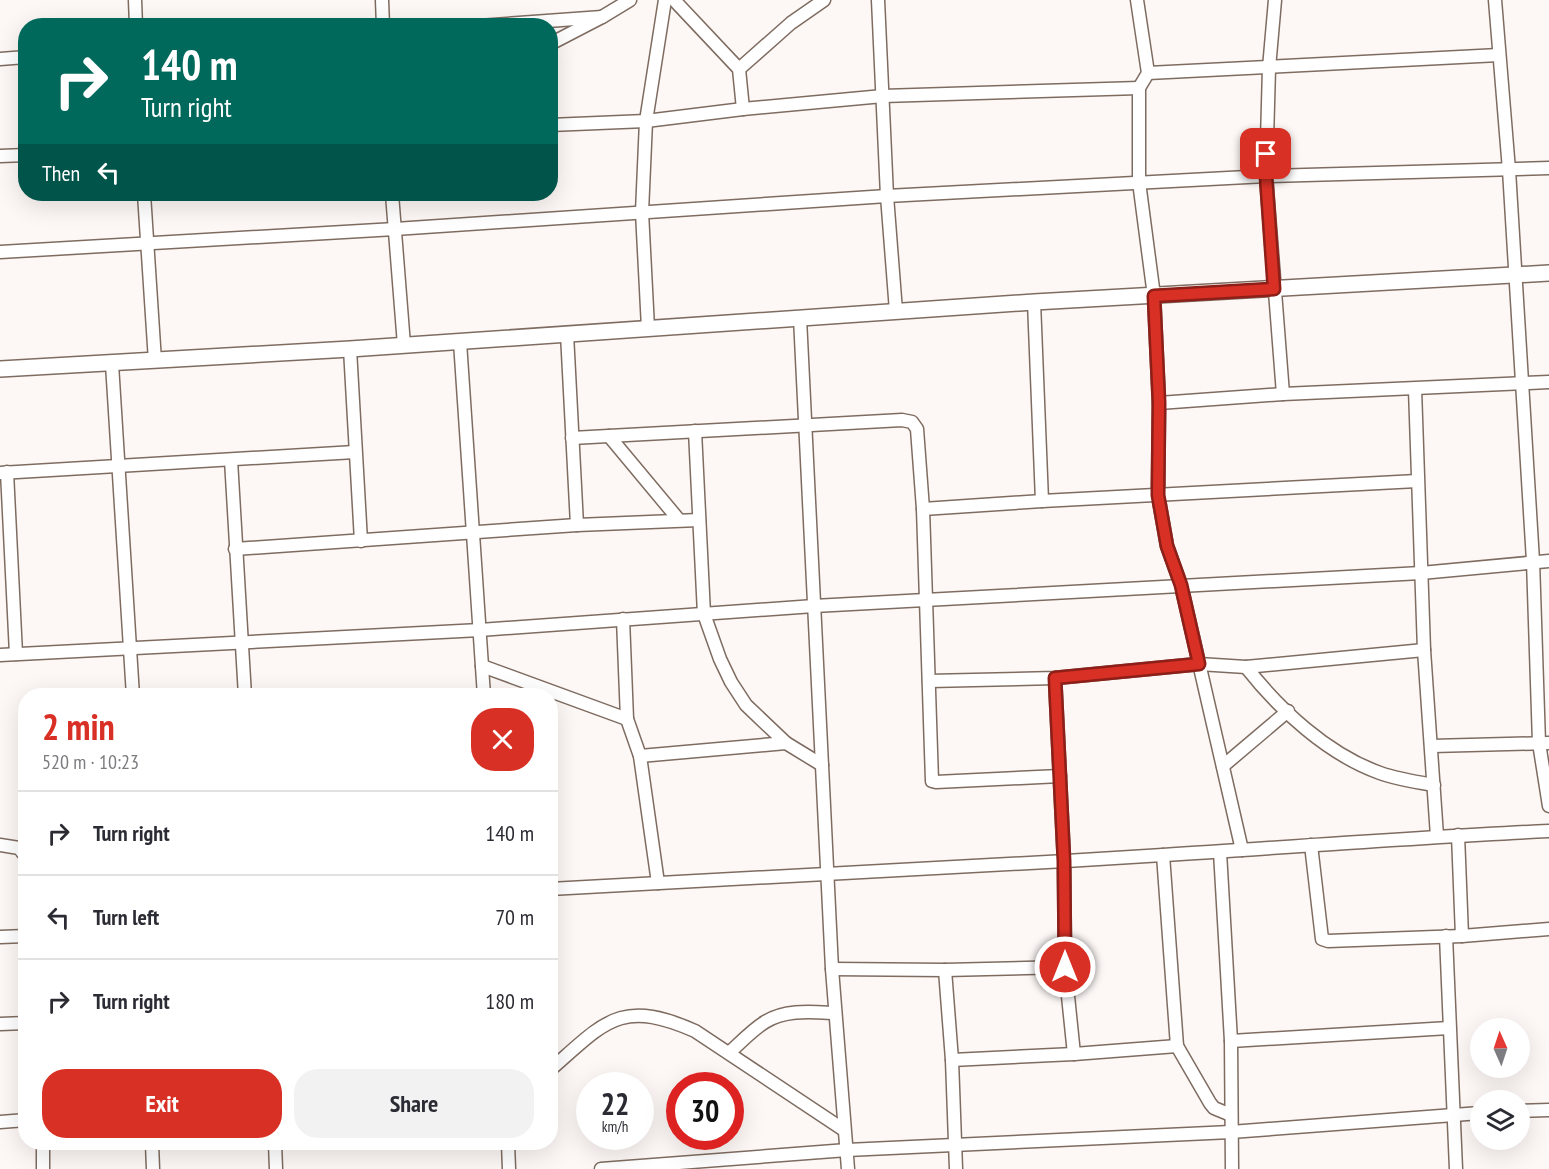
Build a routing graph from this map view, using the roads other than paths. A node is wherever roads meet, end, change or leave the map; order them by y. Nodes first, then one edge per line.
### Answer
1 (135, 0) edge
2 (382, 0) edge
3 (630, 0) edge
4 (665, 0) edge
5 (674, 0) edge
6 (824, 0) edge
7 (878, 0) edge
8 (1137, 0) edge
9 (1275, 0) edge
10 (1495, 0) edge
11 (602, 17) junction
12 (136, 18) edge
13 (382, 18) edge
14 (558, 20) edge
15 (558, 40) edge
16 (1499, 55) junction
17 (18, 58) edge
18 (0, 59) edge
19 (1269, 68) junction
20 (739, 69) junction
21 (1148, 74) junction
22 (1139, 88) junction
23 (883, 96) junction
24 (743, 109) junction
25 (646, 121) junction
26 (558, 125) edge
27 (18, 155) edge
28 (0, 156) edge
29 (1549, 168) edge
30 (1509, 170) junction
31 (1266, 176) junction
32 (1139, 182) junction
33 (887, 196) junction
34 (144, 201) edge
35 (393, 201) edge
36 (642, 212) junction
37 (395, 229) junction
38 (146, 243) junction
39 (0, 252) edge
40 (1549, 273) edge
41 (1516, 275) junction
42 (1274, 289) junction
43 (1154, 296) junction
44 (1034, 302) junction
45 (896, 311) junction
46 (801, 318) junction
47 (648, 328) junction
48 (567, 334) junction
49 (460, 342) junction
50 (404, 345) junction
51 (350, 349) junction
52 (155, 361) junction
53 (112, 364) junction
54 (0, 369) edge
55 (1549, 382) edge
56 (1521, 383) junction
57 (1415, 389) junction
58 (1283, 394) junction
59 (1159, 403) junction
60 (807, 424) junction
61 (695, 431) junction
62 (609, 436) junction
63 (572, 438) junction
64 (355, 452) junction
65 (231, 460) junction
66 (118, 465) junction
67 (3, 472) edge
68 (1417, 481) junction
69 (1158, 495) junction
70 (1042, 501) junction
71 (923, 509) junction
72 (679, 520) junction
73 (699, 520) junction
74 (577, 525) junction
75 (472, 534) junction
76 (362, 541) junction
77 (235, 549) junction
78 (1533, 561) junction
79 (1549, 561) edge
80 (5, 568) edge
81 (1421, 573) junction
82 (1181, 585) junction
83 (926, 599) junction
84 (814, 606) junction
85 (704, 614) junction
86 (623, 619) junction
87 (480, 630) junction
88 (241, 642) junction
89 (130, 648) junction
90 (1424, 650) junction
91 (16, 654) junction
92 (0, 655) edge
93 (1199, 664) junction
94 (482, 666) junction
95 (1245, 667) junction
96 (1055, 678) junction
97 (929, 681) junction
98 (132, 688) edge
99 (244, 688) edge
100 (483, 688) edge
101 (542, 688) edge
102 (558, 694) edge
103 (1288, 711) junction
104 (627, 719) junction
105 (1544, 743) edge
106 (786, 744) junction
107 (1432, 746) junction
108 (639, 756) junction
109 (822, 765) junction
110 (1223, 766) junction
111 (1060, 776) junction
112 (1434, 785) junction
113 (1549, 806) edge
114 (1549, 831) edge
115 (1458, 835) junction
116 (1437, 836) junction
117 (0, 845) edge
118 (1311, 845) junction
119 (18, 848) edge
120 (1242, 850) junction
121 (1220, 852) junction
122 (1163, 855) junction
123 (1064, 861) junction
124 (827, 875) junction
125 (658, 883) junction
126 (558, 889) edge
127 (1549, 929) edge
128 (18, 936) edge
129 (1446, 936) junction
130 (1462, 936) junction
131 (0, 937) edge
132 (1065, 967) junction
133 (832, 969) junction
134 (945, 970) junction
135 (835, 1013) junction
136 (18, 1023) edge
137 (0, 1024) edge
138 (1449, 1028) junction
139 (1231, 1041) junction
140 (1177, 1046) junction
141 (729, 1053) junction
142 (1074, 1054) junction
143 (952, 1060) junction
144 (558, 1063) edge
145 (1549, 1110) edge
146 (1530, 1111) edge
147 (1470, 1113) edge
148 (1452, 1114) junction
149 (1231, 1115) junction
150 (18, 1121) edge
151 (0, 1122) edge
152 (844, 1130) junction
153 (1231, 1132) junction
154 (955, 1145) junction
155 (43, 1150) edge
156 (152, 1150) edge
157 (275, 1150) edge
158 (508, 1150) edge
159 (847, 1150) junction
160 (738, 1164) edge
161 (43, 1169) edge
162 (153, 1169) edge
163 (276, 1169) edge
164 (509, 1169) edge
165 (601, 1169) edge
166 (848, 1169) edge
167 (956, 1169) edge
168 (1232, 1169) edge
169 (1456, 1169) edge

1 - 12 street
2 - 13 street
3 - 11 street
4 - 25 street
5 - 20 street
6 - 20 street
7 - 23 street
8 - 21 street
9 - 19 street
10 - 16 street
11 - 14 street
11 - 15 street
16 - 19 street
16 - 30 street
17 - 18 street
19 - 21 street
19 - 31 street
20 - 24 street
21 - 22 street
22 - 23 street
22 - 32 street
23 - 24 street
23 - 33 street
24 - 25 street
25 - 26 street
25 - 36 street
27 - 28 street
29 - 30 street
30 - 31 street
30 - 41 street
31 - 32 street
31 - 42 street
32 - 33 street
32 - 43 street
33 - 36 street
33 - 45 street
34 - 38 street
35 - 37 street
36 - 37 street
36 - 47 street
37 - 38 street
37 - 50 street
38 - 39 street
38 - 52 street
40 - 41 street
41 - 42 street
41 - 56 street
42 - 43 street
42 - 58 street
43 - 44 street
43 - 59 street
44 - 45 street
44 - 70 street
45 - 46 street
46 - 47 street
46 - 60 street
47 - 48 street
48 - 49 street
48 - 63 street
49 - 50 street
49 - 75 street
50 - 51 street
51 - 52 street
51 - 64 street
52 - 53 street
53 - 54 street
53 - 66 street
55 - 56 street
56 - 57 street
56 - 78 street
57 - 58 street
57 - 68 street
58 - 59 street
59 - 69 street
60 - 61 street
60 - 71 street
60 - 84 street
61 - 62 street
61 - 73 street
62 - 63 street
62 - 72 street
63 - 74 street
64 - 65 street
64 - 76 street
65 - 66 street
65 - 77 street
66 - 67 street
66 - 89 street
67 - 80 street
68 - 69 street
68 - 81 street
69 - 70 street
69 - 82 street
70 - 71 street
71 - 83 street
72 - 73 street
72 - 74 street
73 - 85 street
74 - 75 street
75 - 76 street
75 - 87 street
76 - 77 street
77 - 88 street
78 - 79 street
78 - 81 street
78 - 105 street
80 - 91 street
81 - 82 street
81 - 90 street
82 - 83 street
82 - 93 street
83 - 84 street
83 - 97 street
84 - 85 street
84 - 109 street
85 - 86 street
85 - 106 street
86 - 87 street
86 - 104 street
87 - 88 street
87 - 94 street
88 - 89 street
88 - 99 street
89 - 91 street
89 - 98 street
90 - 95 street
90 - 107 street
91 - 92 street
93 - 95 street
93 - 96 street
93 - 110 street
94 - 100 street
94 - 101 street
95 - 103 street
96 - 97 street
96 - 111 street
97 - 111 street
102 - 104 street
103 - 110 street
103 - 112 street
104 - 108 street
105 - 107 street
105 - 113 street
106 - 108 street
106 - 109 street
107 - 112 street
108 - 125 street
109 - 124 street
110 - 120 street
111 - 123 street
112 - 116 street
114 - 115 street
115 - 116 street
115 - 130 street
116 - 118 street
117 - 119 street
118 - 120 street
118 - 129 street
120 - 121 street
121 - 122 street
121 - 139 street
122 - 123 street
122 - 140 street
123 - 124 street
123 - 132 street
124 - 125 street
124 - 133 street
125 - 126 street
127 - 130 street
128 - 131 street
129 - 130 street
129 - 138 street
132 - 134 street
132 - 142 street
133 - 134 street
133 - 135 street
134 - 143 street
135 - 141 street
135 - 152 street
136 - 137 street
138 - 139 street
138 - 148 street
139 - 149 street
140 - 142 street
140 - 149 street
141 - 144 street
141 - 152 street
142 - 143 street
143 - 154 street
145 - 146 street
147 - 148 street
148 - 153 street
148 - 169 street
149 - 153 street
150 - 151 street
152 - 159 street
153 - 154 street
153 - 168 street
154 - 159 street
154 - 167 street
155 - 161 street
156 - 162 street
157 - 163 street
158 - 164 street
159 - 160 street
159 - 166 street
160 - 165 street

